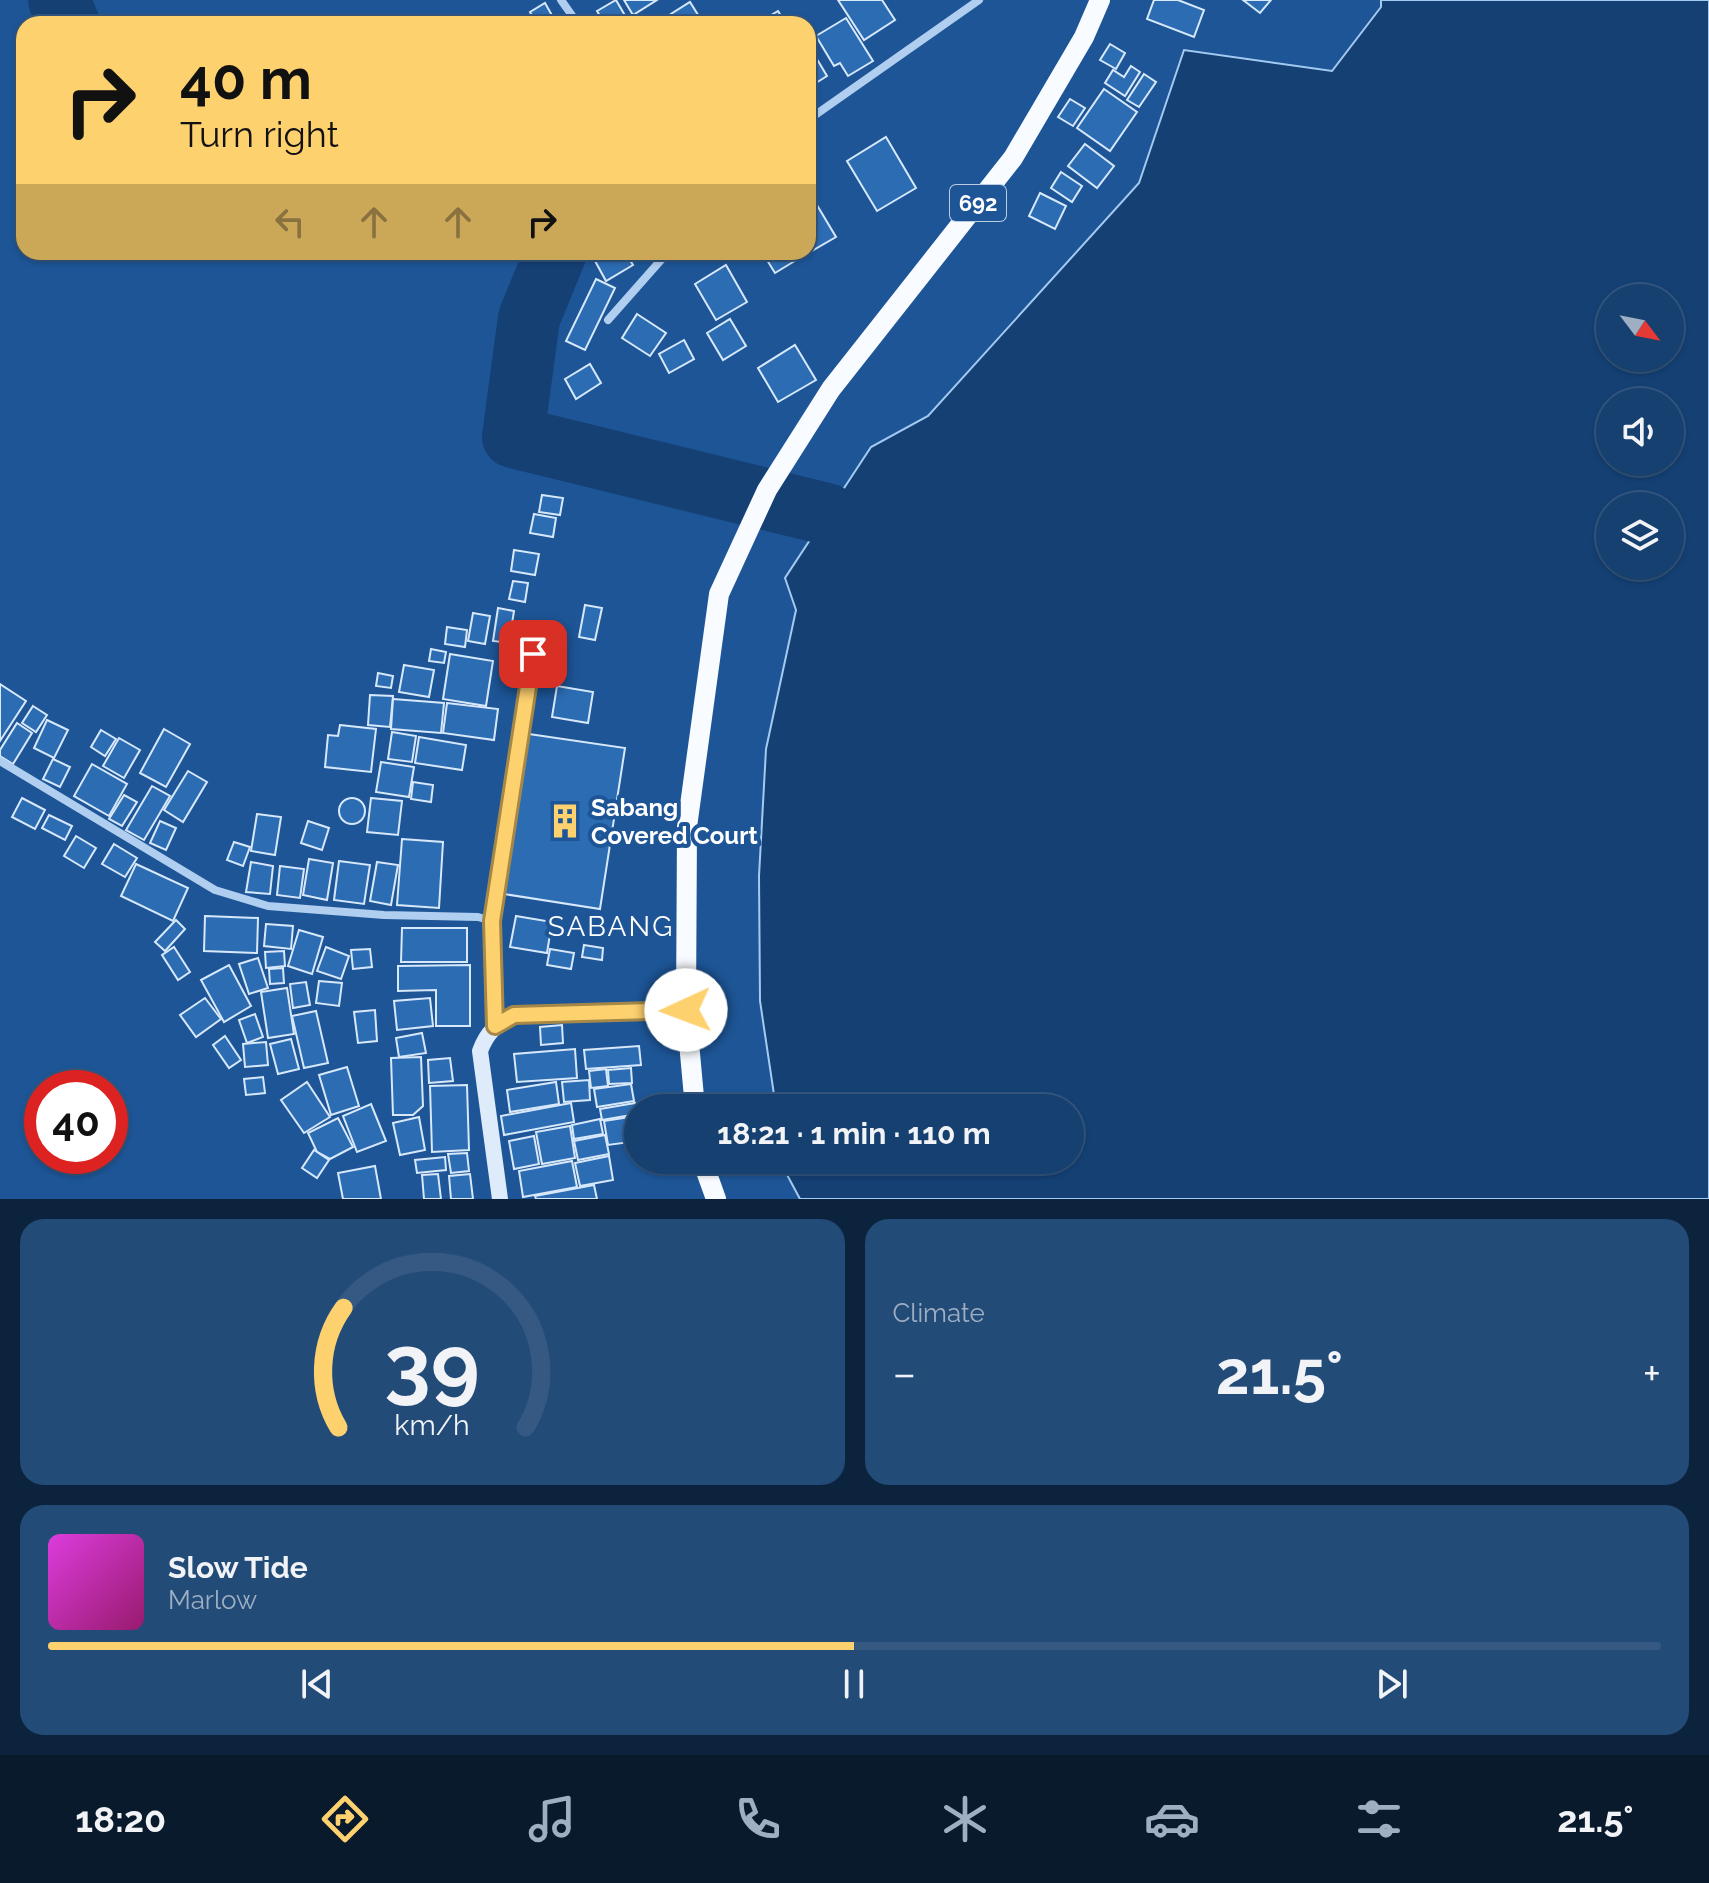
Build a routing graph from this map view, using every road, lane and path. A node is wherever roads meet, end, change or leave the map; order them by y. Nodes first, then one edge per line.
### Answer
1 (979, 0) edge
2 (1100, 0) edge
3 (816, 114) edge
4 (661, 260) edge
5 (608, 320) dead end
6 (537, 624) dead end
7 (0, 761) edge
8 (492, 921) junction
9 (686, 1010) junction
10 (495, 1026) junction
11 (694, 1094) edge
12 (707, 1174) edge
13 (500, 1199) edge
14 (716, 1199) edge

1 - 3 street
2 - 9 main road, 692
4 - 5 street
6 - 8 street
7 - 8 street
8 - 10 street
9 - 10 street
9 - 11 main road, 692
10 - 13 street
12 - 14 main road

